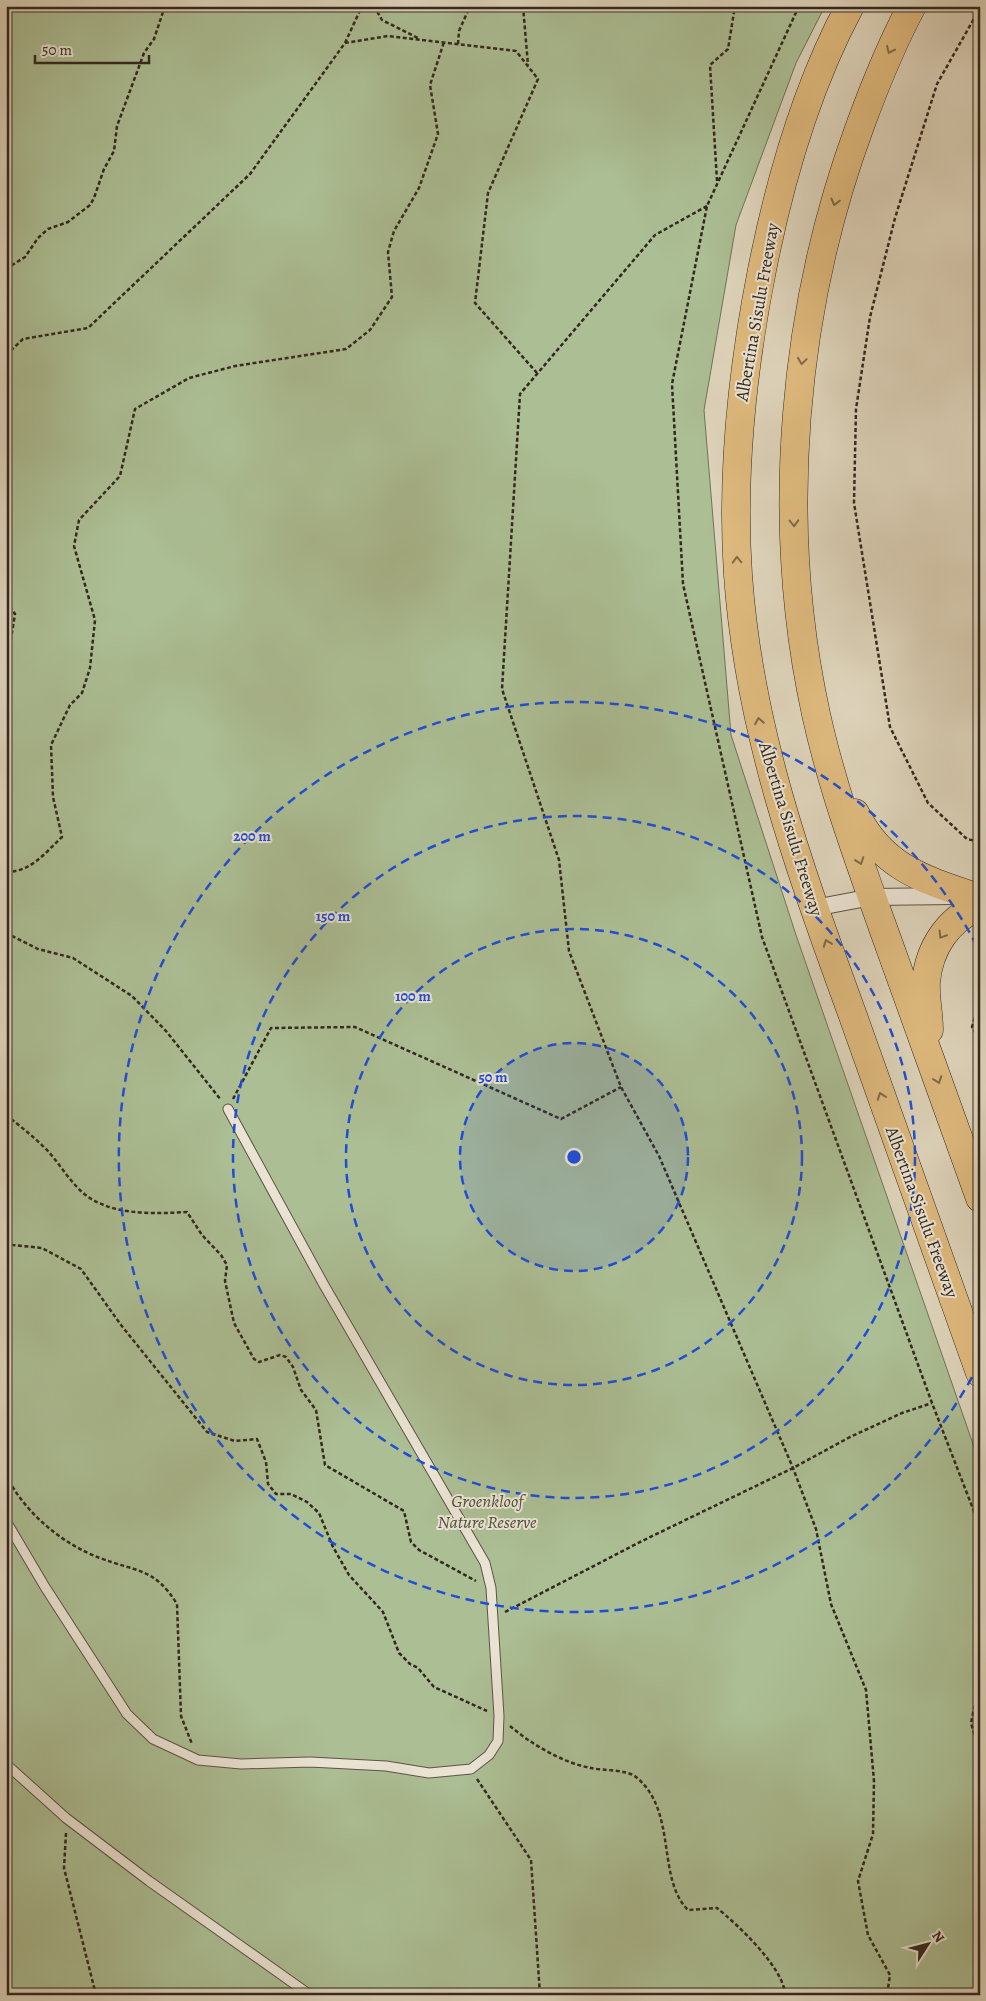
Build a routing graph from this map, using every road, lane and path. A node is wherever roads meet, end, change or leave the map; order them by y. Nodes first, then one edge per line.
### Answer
1 (165, 6) edge
2 (362, 6) edge
3 (374, 6) edge
4 (470, 6) edge
5 (524, 6) edge
6 (735, 6) edge
7 (799, 6) edge
8 (850, 6) edge
9 (912, 6) edge
10 (980, 8) edge
11 (419, 39) junction
12 (444, 42) junction
13 (346, 43) junction
14 (458, 44) junction
15 (528, 65) junction
16 (717, 183) junction
17 (6, 269) edge
18 (6, 354) edge
19 (537, 373) junction
20 (6, 601) edge
21 (6, 670) edge
22 (816, 714) junction
23 (980, 842) edge
24 (6, 872) edge
25 (872, 897) junction
26 (978, 900) edge
27 (814, 908) junction
28 (6, 933) edge
29 (980, 999) edge
30 (980, 1041) edge
31 (928, 1054) junction
32 (621, 1087) junction
33 (228, 1109) junction
34 (6, 1115) edge
35 (980, 1198) edge
36 (6, 1241) edge
37 (980, 1373) edge
38 (932, 1403) dead end
39 (793, 1468) junction
40 (6, 1475) edge
41 (6, 1521) edge
42 (491, 1588) junction
43 (492, 1619) junction
44 (980, 1680) edge
45 (499, 1716) junction
46 (980, 1753) edge
47 (198, 1760) junction
48 (6, 1764) edge
49 (471, 1769) junction
50 (980, 1795) edge
51 (66, 1818) junction
52 (980, 1853) edge
53 (96, 1995) edge
54 (310, 1995) edge
55 (540, 1995) edge
56 (785, 1995) edge
57 (887, 1995) edge

1 - 17 path
2 - 13 path
3 - 11 path
4 - 14 path
5 - 15 path
6 - 16 path
7 - 16 path
27 -> 8 highway, Albertina Sisulu Freeway
9 -> 22 highway
10 - 23 path
11 - 12 path
11 - 13 path
12 - 14 path
12 - 24 path
13 - 18 path
14 - 15 path
15 - 19 path
16 - 19 path
19 - 32 path
20 - 21 path
22 -> 25 highway
22 - 26 highway
25 - 26 street
25 - 27 street
25 - 31 highway
26 -> 31 highway
37 -> 27 highway, Albertina Sisulu Freeway
28 - 33 path
29 - 30 path
31 -> 35 highway
32 - 33 path
32 - 39 path
33 - 42 lane
34 - 42 path
36 - 45 path
38 - 39 path
39 - 43 path
39 - 57 path
40 - 47 path
41 - 47 lane
42 - 43 lane
43 - 45 lane
44 - 46 path
45 - 49 lane
45 - 56 path
47 - 49 lane
48 - 51 lane
49 - 55 path
50 - 52 path
51 - 53 path
51 - 54 lane

